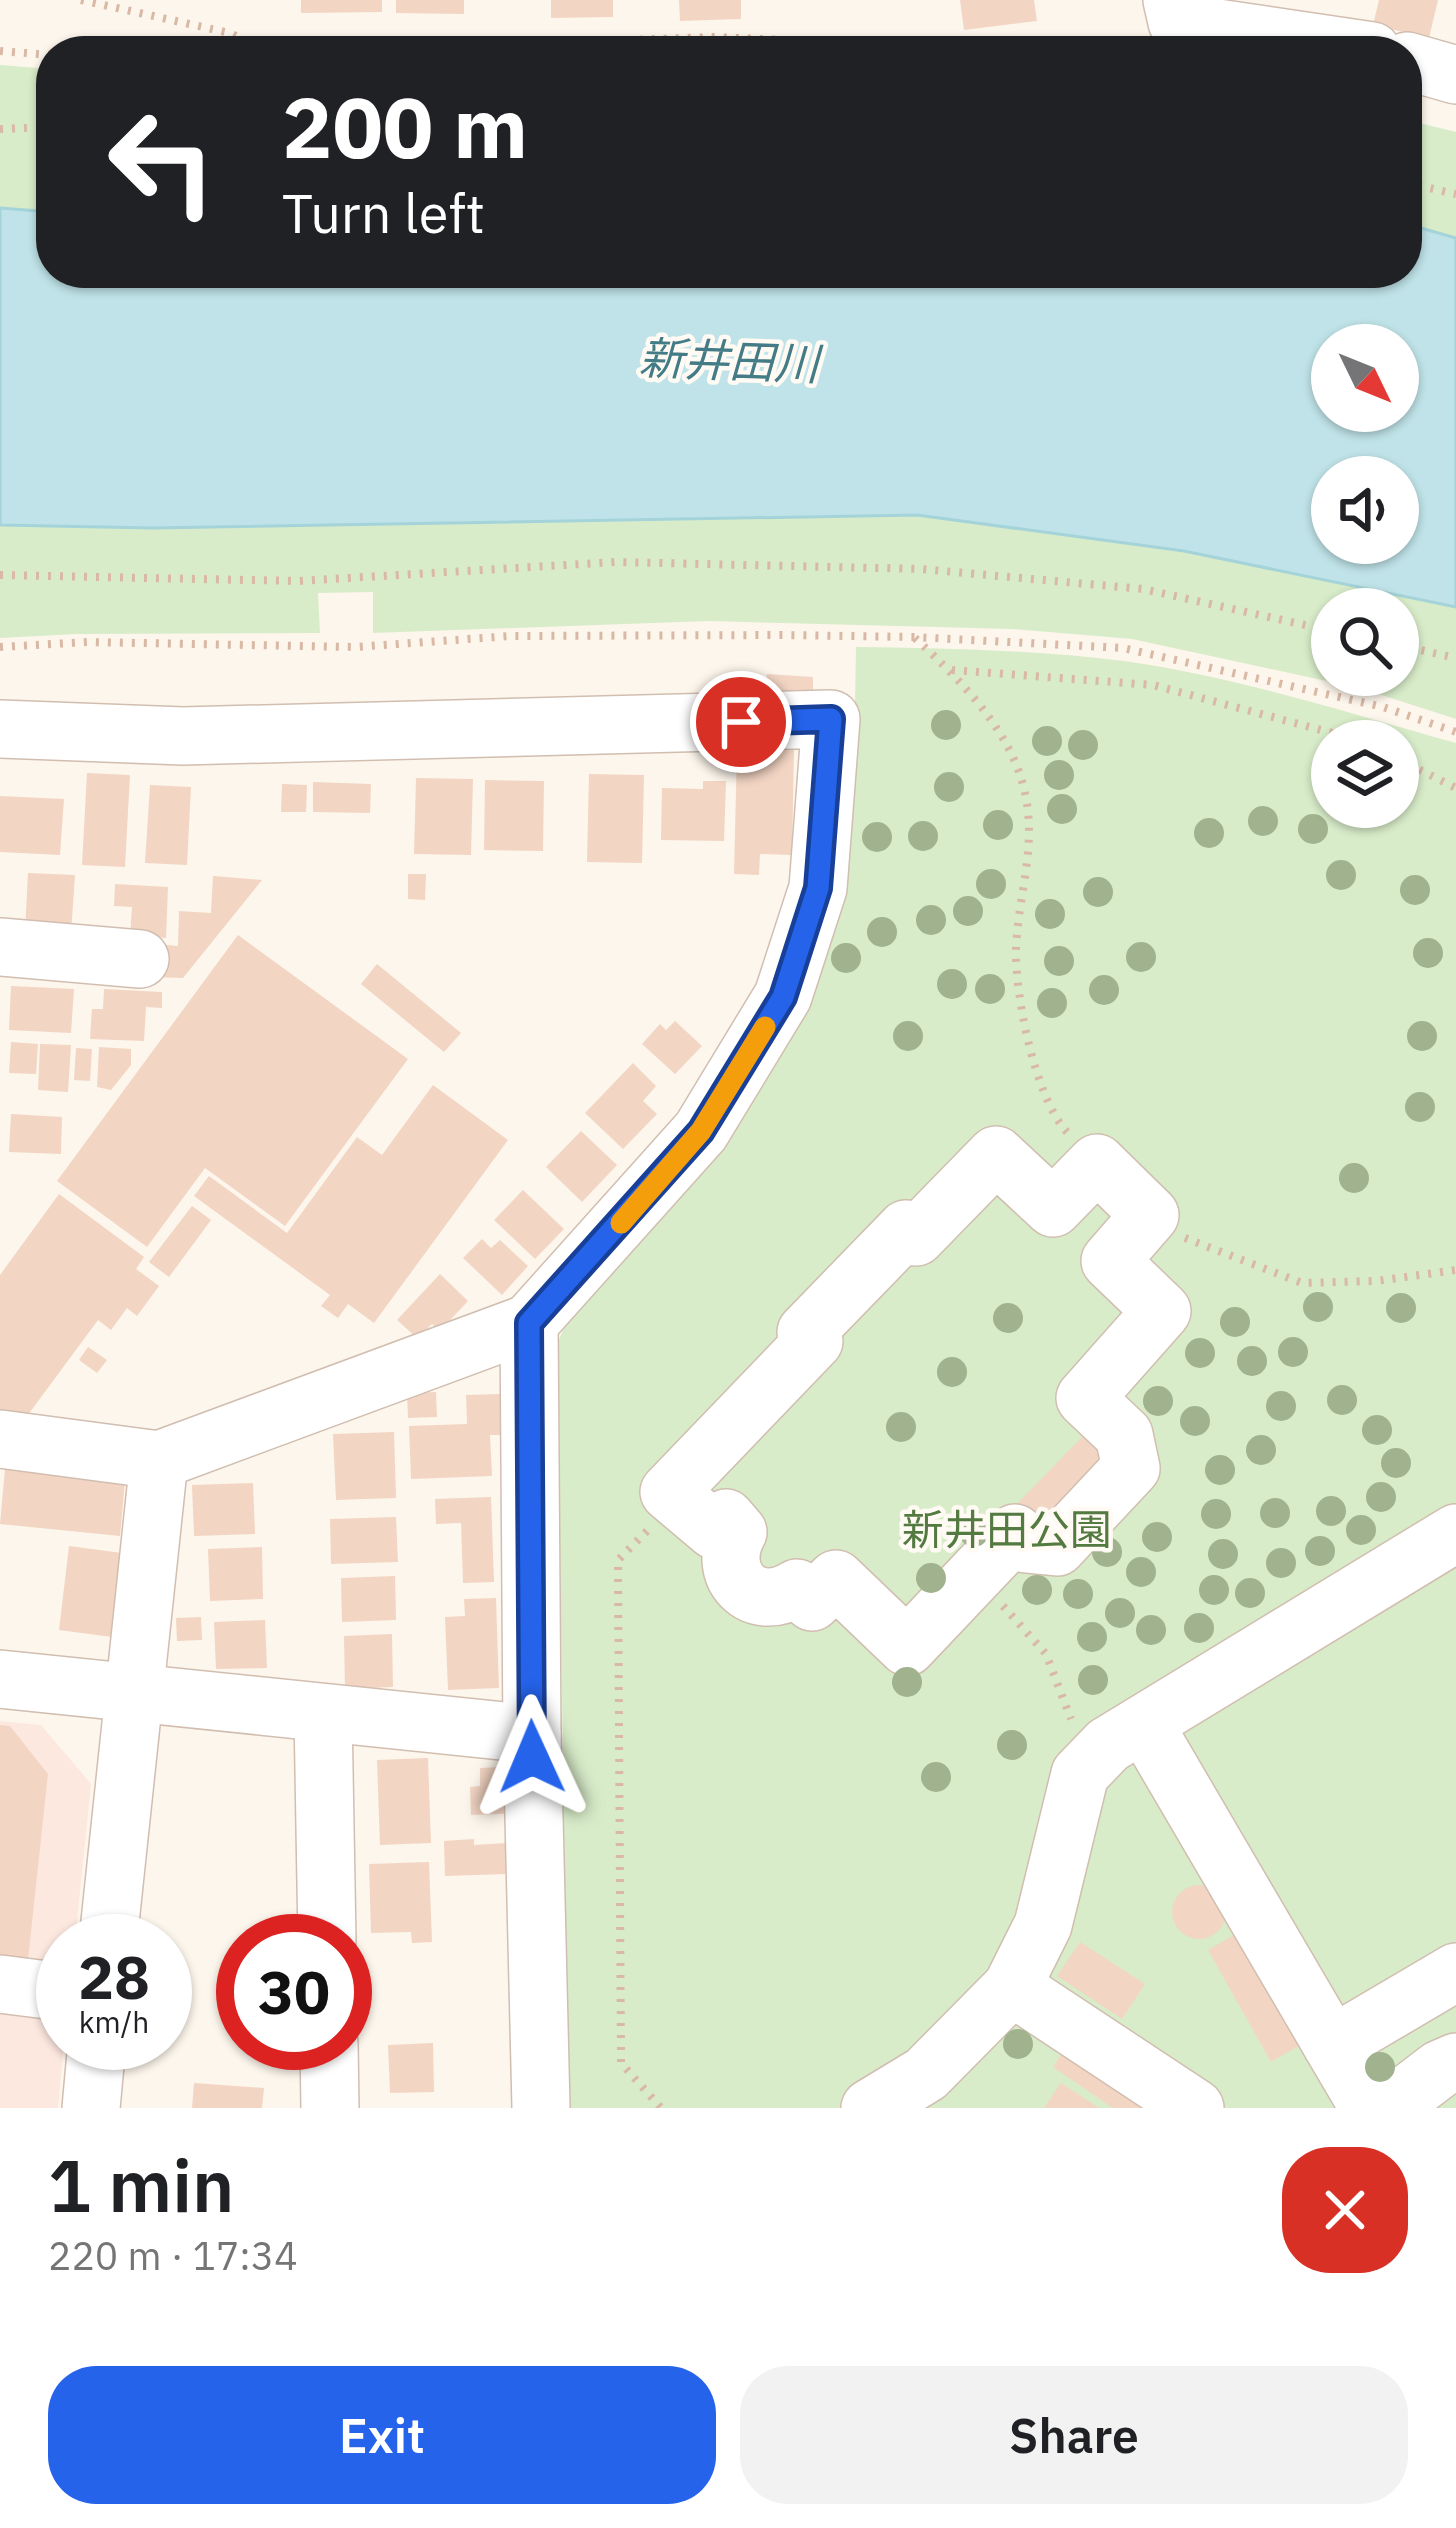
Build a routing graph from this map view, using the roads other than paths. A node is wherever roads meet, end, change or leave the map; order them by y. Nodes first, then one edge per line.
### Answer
1 (1172, 0) edge
2 (1271, 36) edge
3 (1422, 65) edge
4 (1456, 75) edge
5 (0, 729) edge
6 (0, 947) edge
7 (140, 959) dead end
8 (529, 1323) junction
9 (0, 1439) edge
10 (159, 1460) junction
11 (1456, 1533) edge
12 (972, 1577) joint
13 (0, 1679) edge
14 (133, 1693) junction
15 (322, 1713) junction
16 (1144, 1724) junction
17 (532, 1734) junction
18 (111, 1914) edge
19 (326, 1914) edge
20 (1456, 1972) edge
21 (0, 1984) edge
22 (1012, 1987) junction
23 (36, 1989) edge
24 (1332, 2045) junction
25 (1456, 2062) edge
26 (95, 2070) edge
27 (329, 2070) edge
28 (91, 2108) edge
29 (330, 2108) edge
30 (541, 2108) edge
31 (870, 2108) edge
32 (1195, 2108) edge
33 (1369, 2108) edge
34 (1389, 2108) edge

1 - 2 street
3 - 4 street
5 - 8 street
6 - 7 street
8 - 10 street
8 - 17 street
9 - 10 street
10 - 14 street
11 - 16 street
12 - 12 street
13 - 14 street
14 - 15 street
14 - 18 street
15 - 17 street
15 - 19 street
16 - 22 street
16 - 24 street
17 - 30 street
20 - 24 street
21 - 23 street
22 - 31 street
22 - 32 street
24 - 33 street
25 - 34 street
26 - 28 street
27 - 29 street

